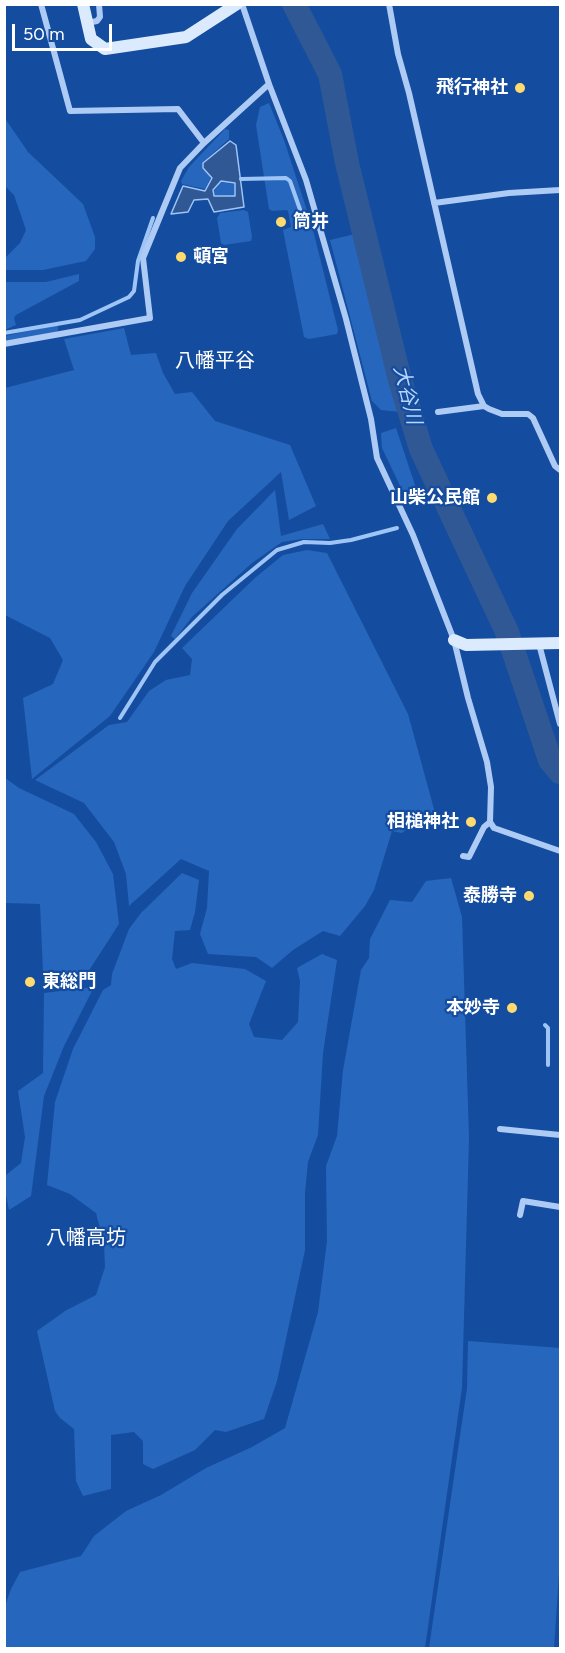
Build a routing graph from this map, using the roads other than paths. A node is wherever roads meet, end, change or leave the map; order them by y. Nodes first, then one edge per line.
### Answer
1 (41, 4) edge
2 (83, 4) edge
3 (99, 4) edge
4 (237, 4) edge
5 (242, 4) edge
6 (389, 4) edge
7 (87, 23) junction
8 (269, 84) junction
9 (204, 143) junction
10 (561, 190) edge
11 (434, 203) junction
12 (4, 344) edge
13 (483, 406) junction
14 (438, 412) dead end
15 (561, 471) edge
16 (454, 640) junction
17 (561, 643) edge
18 (535, 644) junction
19 (561, 724) edge
20 (490, 822) junction
21 (561, 851) edge
22 (463, 856) dead end
23 (500, 1130) dead end
24 (561, 1135) edge
25 (561, 1207) edge
26 (520, 1215) dead end

1 - 9 street
2 - 7 street
3 - 7 street
4 - 7 street
5 - 8 street
6 - 11 street
8 - 9 street
8 - 16 street
9 - 12 street
10 - 11 street
11 - 13 street
13 - 14 street
13 - 15 street
16 - 18 street
16 - 20 street
17 - 18 street
18 - 19 street
20 - 21 street
20 - 22 street
23 - 24 street
25 - 26 street

